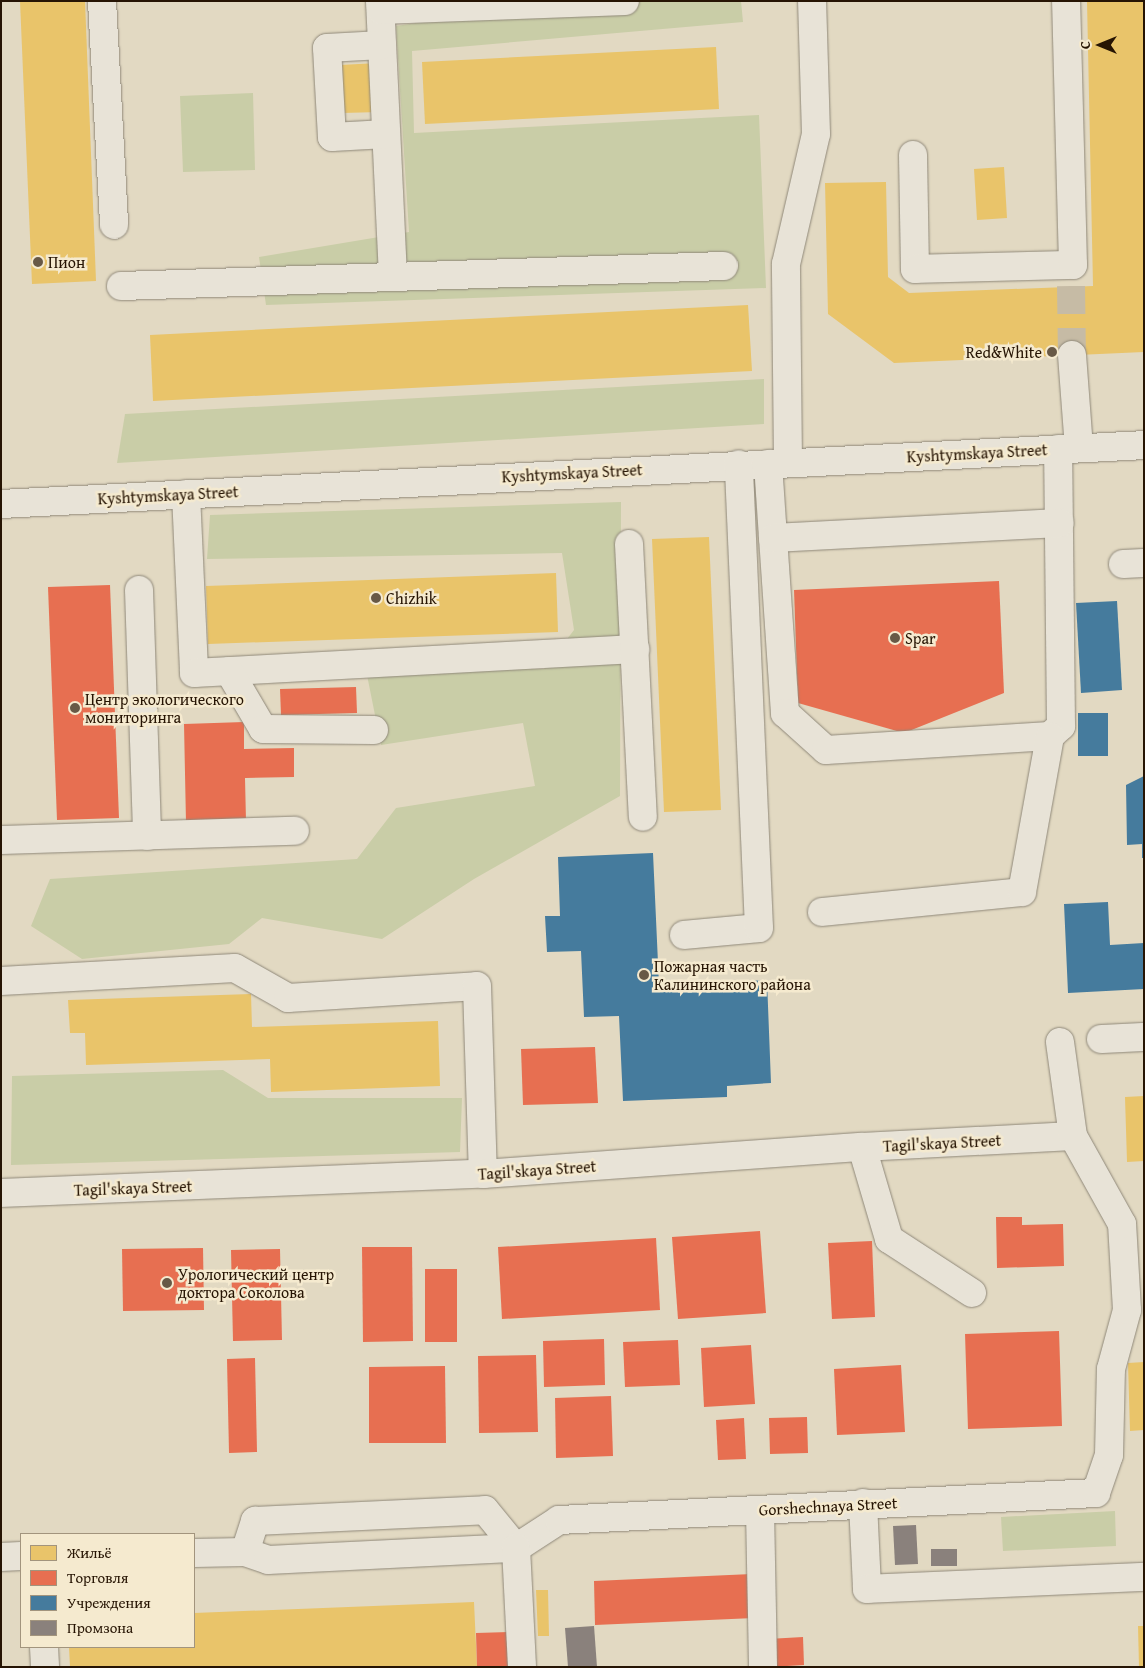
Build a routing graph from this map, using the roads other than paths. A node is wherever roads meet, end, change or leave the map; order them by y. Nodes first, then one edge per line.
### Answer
1 (102, 1) edge
2 (625, 1) edge
3 (812, 1) edge
4 (1066, 1) edge
5 (381, 6) edge
6 (382, 45) junction
7 (386, 134) junction
8 (913, 155) dead end
9 (114, 225) dead end
10 (724, 266) dead end
11 (392, 277) junction
12 (121, 286) dead end
13 (1072, 355) tunnel mouth
14 (1144, 445) edge
15 (1068, 448) junction
16 (778, 463) junction
17 (739, 464) junction
18 (186, 494) junction
19 (1, 504) edge
20 (1060, 523) junction
21 (773, 538) junction
22 (630, 544) dead end
23 (139, 590) dead end
24 (635, 649) junction
25 (229, 671) junction
26 (374, 730) dead end
27 (1050, 736) junction
28 (643, 817) dead end
29 (295, 831) dead end
30 (147, 836) junction
31 (1, 840) edge
32 (822, 912) dead end
33 (684, 935) dead end
34 (1, 981) edge
35 (1144, 1037) edge
36 (1101, 1039) dead end
37 (1060, 1042) dead end
38 (1073, 1136) junction
39 (862, 1147) junction
40 (483, 1174) junction
41 (1, 1193) edge
42 (972, 1292) dead end
43 (1136, 1310) edge
44 (863, 1503) junction
45 (760, 1510) junction
46 (516, 1548) junction
47 (245, 1552) junction
48 (195, 1553) edge
49 (20, 1556) edge
50 (1, 1557) edge
51 (1144, 1577) edge
52 (44, 1648) edge
53 (45, 1667) edge
54 (522, 1667) edge
55 (763, 1667) edge

1 - 9 street
2 - 5 street
3 - 16 street
4 - 8 street
5 - 6 street
6 - 7 street
6 - 7 street
7 - 11 street
10 - 11 street
11 - 12 street
13 - 15 street
14 - 15 street, Kyshtymskaya Street
15 - 16 street, Kyshtymskaya Street
15 - 20 street
16 - 17 street, Kyshtymskaya Street
16 - 21 street
17 - 18 street, Kyshtymskaya Street
17 - 33 street
18 - 19 street, Kyshtymskaya Street
18 - 25 street
20 - 21 street
20 - 27 street
21 - 27 street
22 - 24 street
23 - 30 street
24 - 25 street
24 - 28 street
25 - 26 street
27 - 32 street
29 - 30 street
30 - 31 street
34 - 40 street
35 - 36 street
37 - 38 street
38 - 39 street, Tagil'skaya Street
38 - 43 street
39 - 40 street, Tagil'skaya Street
39 - 42 street
40 - 41 street, Tagil'skaya Street
43 - 44 street, Gorshechnaya Street
44 - 45 street, Gorshechnaya Street
44 - 51 street
45 - 46 street, Gorshechnaya Street
45 - 55 street
46 - 47 street
46 - 47 street
46 - 54 street
47 - 48 street
49 - 50 street
52 - 53 street

